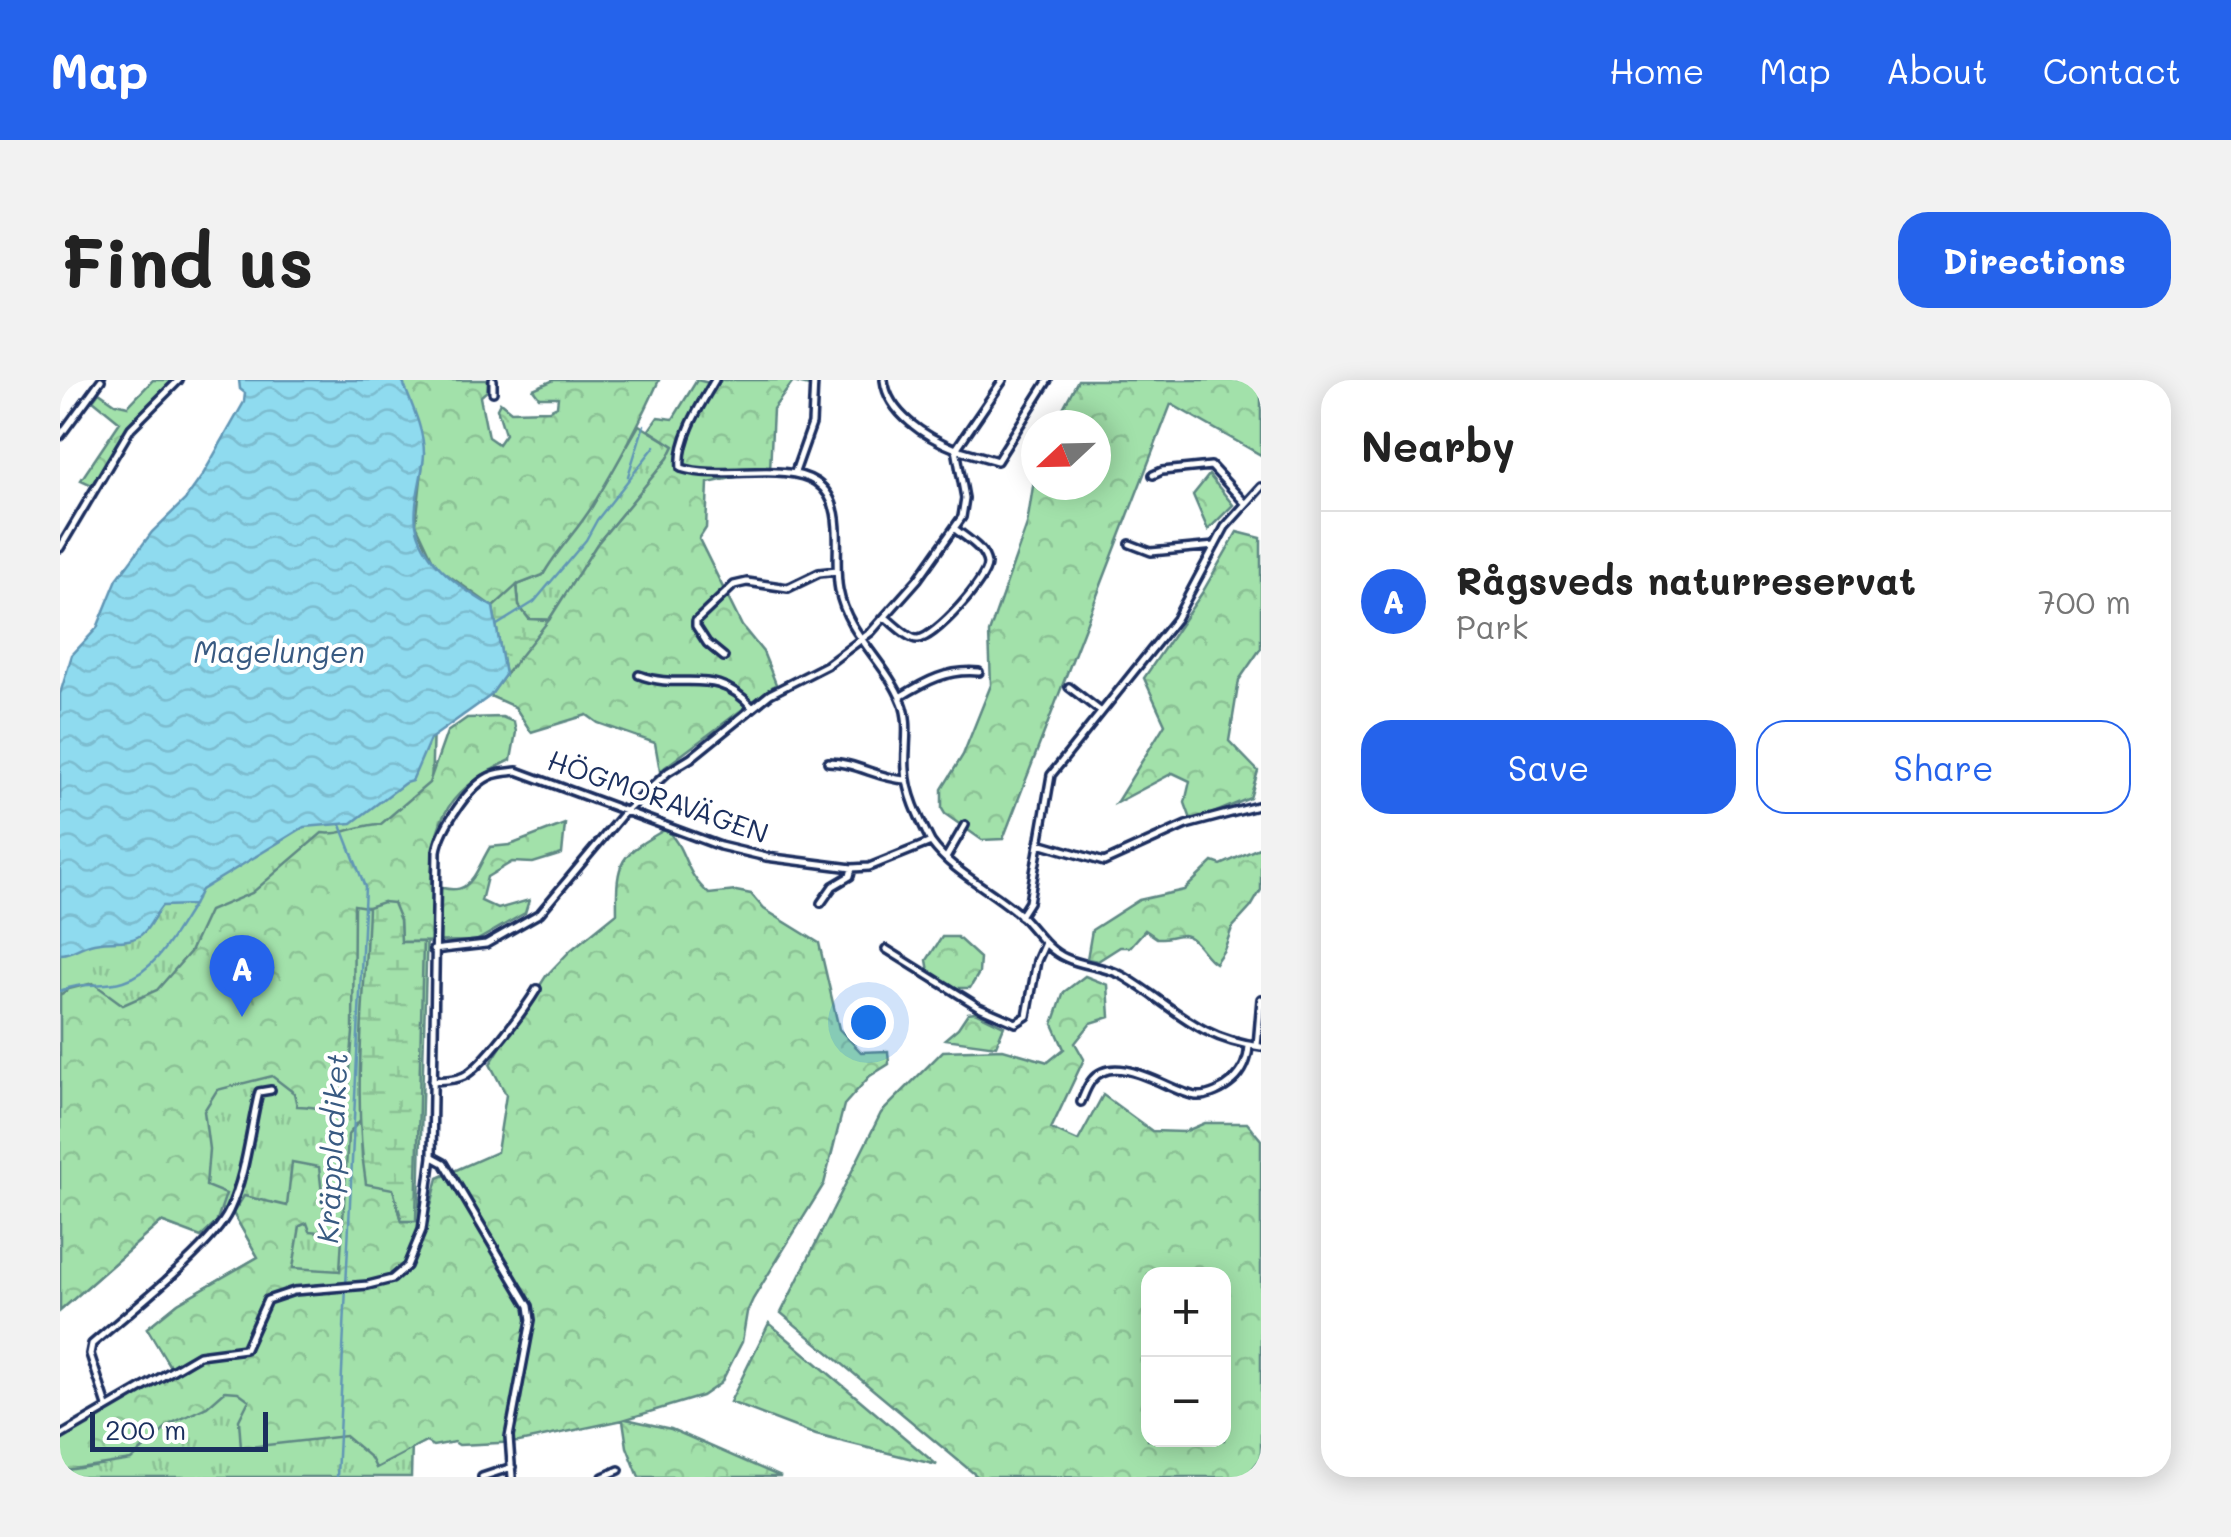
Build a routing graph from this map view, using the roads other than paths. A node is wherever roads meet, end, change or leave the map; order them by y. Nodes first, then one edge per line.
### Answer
1 (101, 380) edge
2 (179, 380) edge
3 (493, 380) edge
4 (715, 380) edge
5 (814, 380) edge
6 (884, 380) edge
7 (1003, 380) edge
8 (1048, 380) edge
9 (494, 392) dead end
10 (60, 436) edge
11 (956, 449) junction
12 (795, 472) junction
13 (1153, 476) dead end
14 (1261, 487) edge
15 (1245, 503) junction
16 (955, 528) junction
17 (1130, 544) dead end
18 (1216, 546) junction
19 (60, 548) edge
20 (837, 570) junction
21 (885, 618) junction
22 (862, 640) junction
23 (724, 657) dead end
24 (980, 672) dead end
25 (639, 675) dead end
26 (1068, 687) dead end
27 (900, 697) junction
28 (752, 707) junction
29 (1100, 711) junction
30 (828, 762) dead end
31 (906, 780) junction
32 (1261, 805) edge
33 (629, 809) junction
34 (965, 825) dead end
35 (931, 842) junction
36 (1039, 844) junction
37 (946, 858) junction
38 (852, 868) junction
39 (821, 903) dead end
40 (1020, 916) junction
41 (1045, 943) junction
42 (886, 949) dead end
43 (434, 950) junction
44 (538, 989) dead end
45 (1261, 999) edge
46 (1256, 1046) edge
47 (432, 1081) junction
48 (271, 1090) dead end
49 (1081, 1102) dead end
50 (432, 1157) junction
51 (107, 1406) junction
52 (60, 1436) edge
53 (512, 1466) junction
54 (619, 1470) dead end
55 (482, 1477) edge
56 (512, 1477) edge
57 (603, 1477) edge

1 - 10 street
2 - 19 street
3 - 9 street
4 - 12 street
5 - 12 street
6 - 11 street
7 - 11 street
8 - 11 street
11 - 16 street
12 - 20 street
13 - 15 street
14 - 15 street
15 - 18 street
16 - 21 street
16 - 21 street
17 - 18 street
18 - 29 street
20 - 22 street
20 - 23 street
21 - 22 street
22 - 27 street
22 - 28 street
24 - 27 street
25 - 28 street
26 - 29 street
27 - 31 street
28 - 33 street
29 - 36 street
30 - 31 street
31 - 35 street
32 - 36 street
33 - 38 street, HÖGMORAVÄGEN
33 - 43 street
33 - 43 street, HÖGMORAVÄGEN
34 - 37 street
35 - 37 street
35 - 38 street, HÖGMORAVÄGEN
36 - 40 street
37 - 40 street
38 - 39 street
40 - 41 street
41 - 42 street
41 - 46 street
43 - 47 street, HÖGMORAVÄGEN
44 - 47 street
45 - 46 street
46 - 49 street
47 - 50 street, HÖGMORAVÄGEN
48 - 51 street
50 - 51 street, HÖGMORAVÄGEN
50 - 53 street
51 - 52 street
53 - 55 street
53 - 56 street
54 - 57 street

